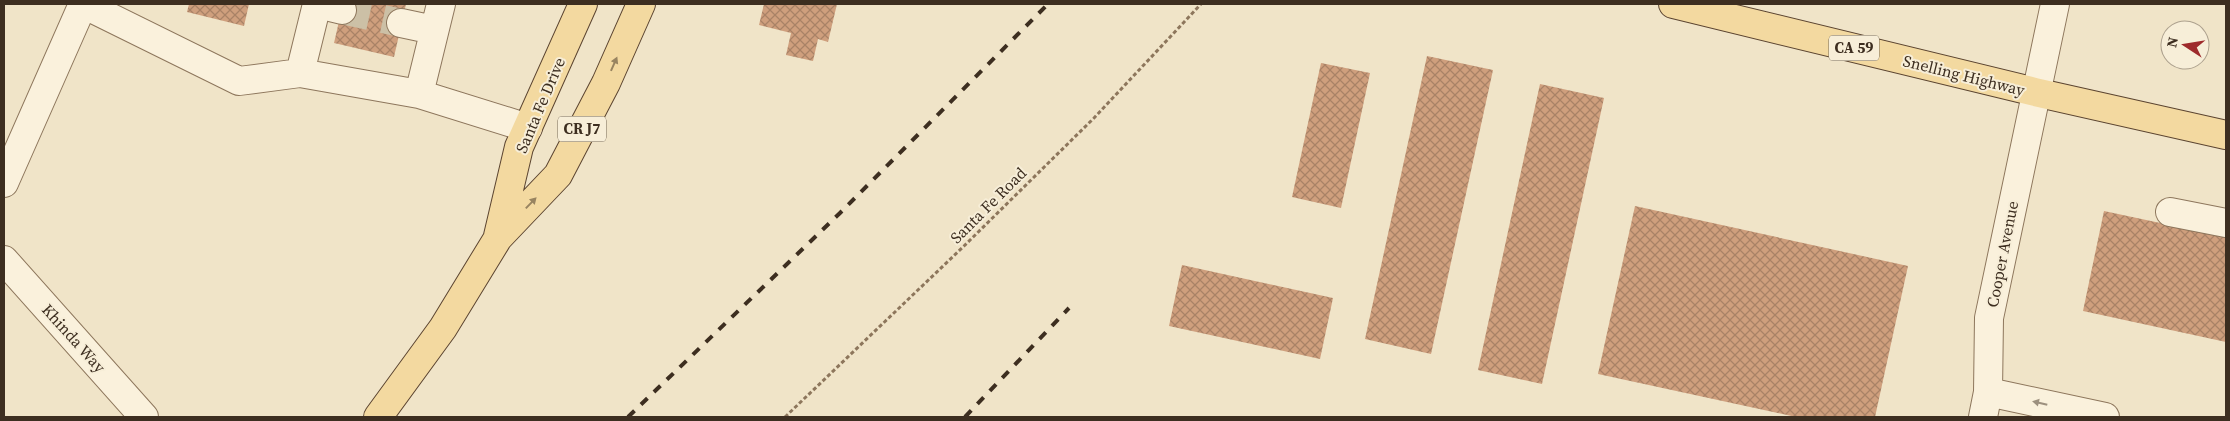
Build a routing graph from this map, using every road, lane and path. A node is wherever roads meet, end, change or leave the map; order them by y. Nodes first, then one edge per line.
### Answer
1 (83, 4) edge
2 (441, 4) edge
3 (583, 4) edge
4 (641, 4) edge
5 (1201, 4) edge
6 (1673, 4) edge
7 (2056, 4) edge
8 (325, 6) edge
9 (401, 23) tunnel mouth
10 (434, 30) junction
11 (300, 73) junction
12 (2035, 92) junction
13 (419, 94) junction
14 (528, 128) junction
15 (2226, 135) edge
16 (4, 183) edge
17 (2170, 212) dead end
18 (2226, 223) edge
19 (498, 238) junction
20 (4, 260) edge
21 (1985, 404) edge
22 (144, 417) edge
23 (378, 417) edge
24 (785, 417) edge
25 (2105, 417) edge

1 - 11 street
1 - 16 street
2 - 10 street
3 - 14 main road, Santa Fe Drive / CR J7
19 -> 4 main road, Santa Fe Drive / CR J7
5 - 24 path, Santa Fe Road
6 - 12 main road, Snelling Highway / CA 59
7 - 12 street, Cooper Avenue
8 - 11 street
9 - 10 street
10 - 13 street
11 - 13 street
12 - 15 main road, Snelling Highway / CA 59
12 - 21 street, Cooper Avenue
13 - 14 street
14 - 19 main road, Santa Fe Drive / CR J7
17 - 18 street
19 - 23 main road, Santa Fe Drive / CR J7
20 - 22 street, Khinda Way
25 -> 21 street

